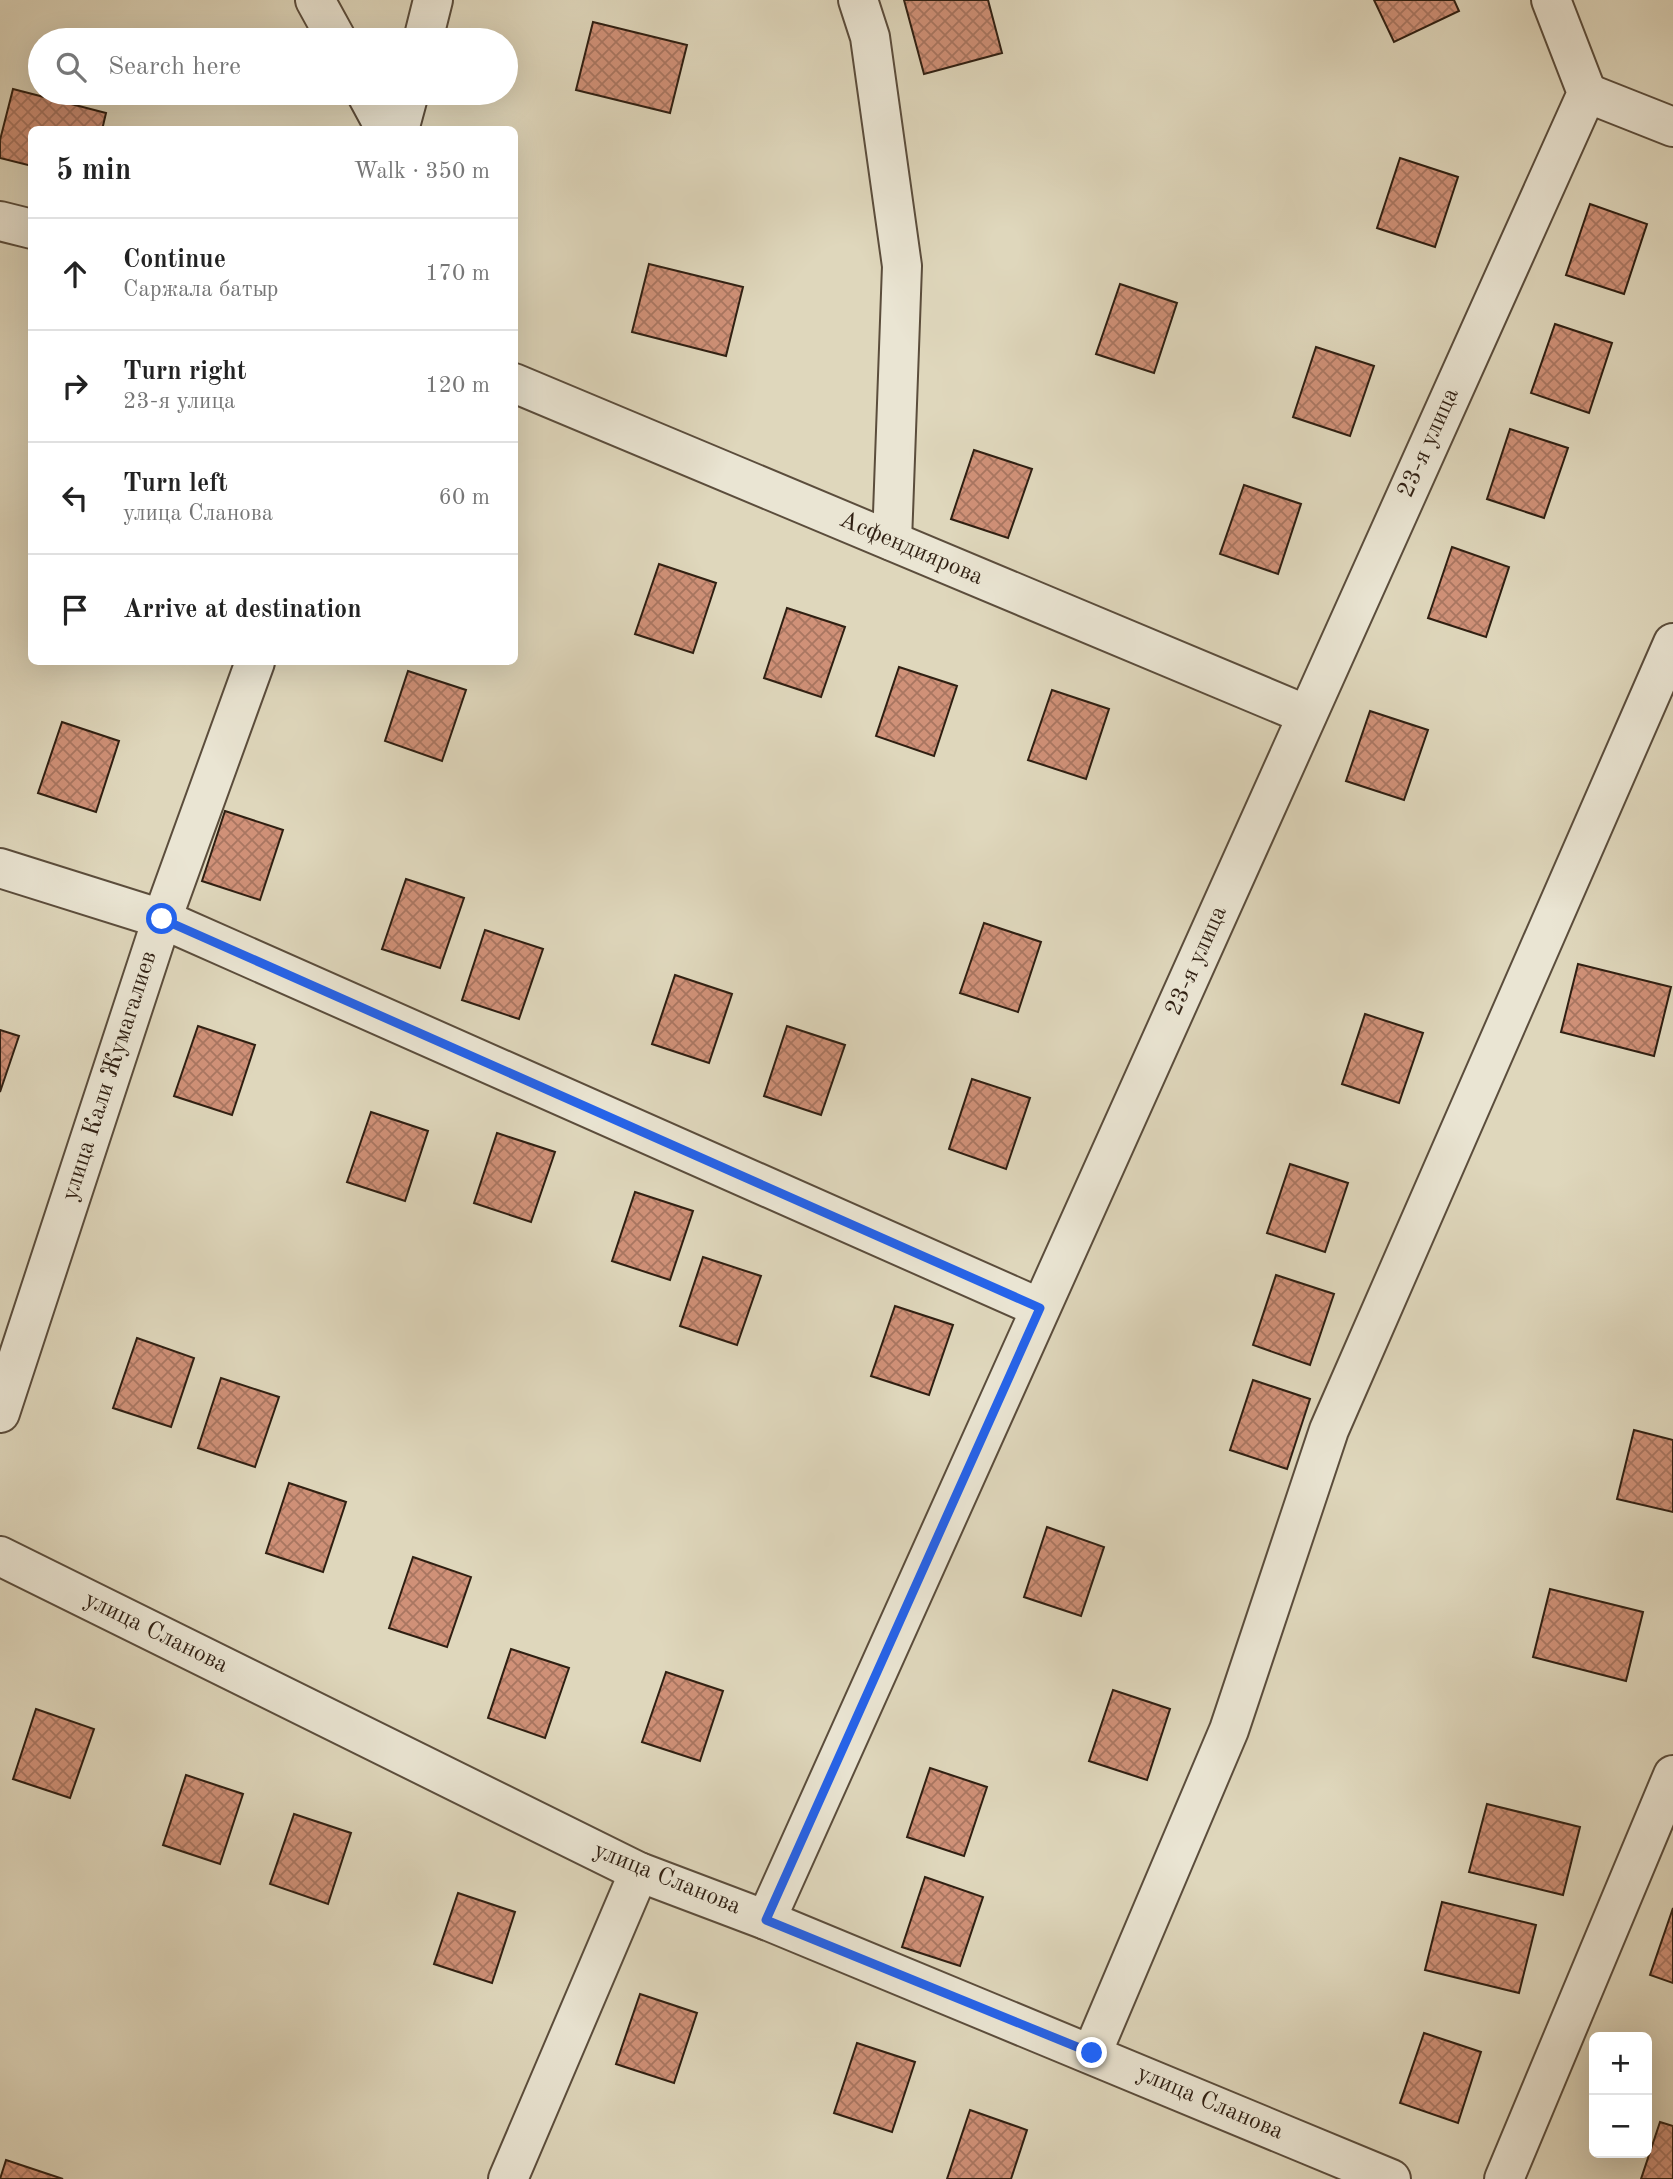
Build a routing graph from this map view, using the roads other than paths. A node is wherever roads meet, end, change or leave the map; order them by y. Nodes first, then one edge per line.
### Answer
1 (315, 0) edge
2 (433, 0) edge
3 (858, 0) edge
4 (1551, 0) edge
5 (330, 28) edge
6 (426, 28) edge
7 (1587, 93) junction
8 (372, 105) edge
9 (406, 105) edge
10 (384, 126) edge
11 (400, 126) edge
12 (1673, 127) edge
13 (0, 221) edge
14 (28, 228) edge
15 (518, 385) edge
16 (892, 541) junction
17 (1673, 643) edge
18 (254, 665) edge
19 (1307, 715) junction
20 (0, 868) edge
21 (162, 919) junction
22 (1040, 1308) junction
23 (0, 1413) edge
24 (0, 1556) edge
25 (1673, 1775) edge
26 (639, 1872) junction
27 (766, 1920) junction
28 (1092, 2053) junction
29 (508, 2179) edge
30 (1391, 2179) edge
31 (1504, 2179) edge

1 - 5 street
2 - 6 street
3 - 16 street
4 - 7 street
7 - 12 street
7 - 19 street, 23-я улица
8 - 10 street
9 - 11 street
13 - 14 street
15 - 16 street, Асфендиярова
16 - 19 street, Асфендиярова
17 - 28 street
18 - 21 street, улица Кали Жумагалиев
19 - 22 street, 23-я улица
20 - 21 street
21 - 22 street
21 - 23 street, улица Кали Жумагалиев
22 - 27 street, 23-я улица
24 - 26 street, улица Сланова
25 - 31 street
26 - 27 street, улица Сланова
26 - 29 street
27 - 28 street, улица Сланова
28 - 30 street, улица Сланова

